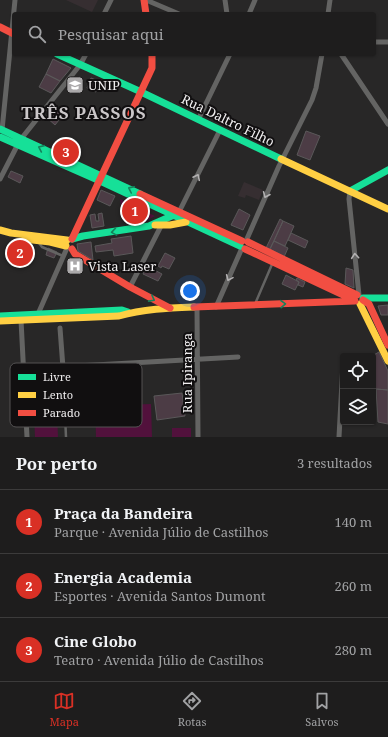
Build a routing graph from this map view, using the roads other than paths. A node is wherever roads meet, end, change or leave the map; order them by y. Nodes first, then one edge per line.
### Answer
1 (15, 0) edge
2 (111, 0) edge
3 (145, 0) edge
4 (224, 0) edge
5 (255, 0) edge
6 (330, 0) edge
7 (14, 12) edge
8 (105, 12) edge
9 (146, 12) edge
10 (174, 12) edge
11 (227, 12) edge
12 (250, 12) edge
13 (328, 12) edge
14 (0, 27) edge
15 (12, 33) edge
16 (376, 42) edge
17 (388, 42) edge
18 (61, 56) edge
19 (85, 56) edge
20 (152, 56) edge
21 (229, 56) edge
22 (322, 56) edge
23 (342, 56) edge
24 (80, 65) junction
25 (140, 91) junction
26 (198, 120) junction
27 (388, 124) edge
28 (1, 129) edge
29 (220, 130) junction
30 (0, 138) edge
31 (19, 142) junction
32 (282, 159) junction
33 (388, 170) edge
34 (101, 178) junction
35 (0, 179) edge
36 (350, 191) junction
37 (388, 209) edge
38 (179, 212) junction
39 (172, 216) junction
40 (186, 222) junction
41 (158, 225) junction
42 (0, 230) edge
43 (0, 234) edge
44 (38, 240) junction
45 (69, 244) junction
46 (244, 244) junction
47 (63, 256) junction
48 (274, 259) junction
49 (130, 287) junction
50 (388, 298) edge
51 (359, 299) junction
52 (255, 305) junction
53 (216, 307) junction
54 (170, 308) junction
55 (197, 308) junction
56 (130, 313) junction
57 (38, 314) junction
58 (0, 316) edge
59 (21, 320) junction
60 (0, 321) edge
61 (60, 328) dead end
62 (388, 345) edge
63 (238, 358) dead end
64 (198, 360) junction
65 (388, 361) edge
66 (24, 363) edge
67 (63, 363) edge
68 (142, 363) edge
69 (342, 389) edge
70 (26, 427) edge
71 (66, 427) edge
72 (26, 437) edge
73 (66, 437) edge
74 (198, 437) edge
75 (340, 437) edge

1 - 7 street
2 - 8 street
3 - 9 street
3 - 10 street
4 - 11 street
5 - 12 street
6 - 13 street
14 - 15 street
15 - 28 street
16 - 17 street
18 - 24 street, Rua Daltro Filho
19 - 24 street
20 - 25 street
21 - 26 street
22 - 32 street
23 - 27 street
24 - 25 street, Rua Daltro Filho
24 - 31 street
25 - 26 street, Rua Daltro Filho
25 - 34 street
26 - 29 street, Rua Daltro Filho
28 - 31 street
29 - 32 street, Rua Daltro Filho
38 -> 29 street
30 - 31 street
31 - 34 street
31 - 35 street
32 - 36 street, Rua Daltro Filho
32 -> 46 street
33 - 36 street
38 -> 34 street
34 - 39 street
34 - 45 street
36 - 37 street, Rua Daltro Filho
51 -> 36 street
38 - 39 street
38 - 46 street
39 - 40 street
39 - 41 street
40 - 41 street
40 - 46 street
41 -> 45 street
41 - 49 street
42 - 45 street
43 - 44 street
44 - 45 street
44 - 47 lane
45 - 47 street
45 - 49 street
46 - 48 street
46 -> 53 street
47 - 57 street
48 - 51 street
48 - 52 lane
49 -> 54 street
50 - 51 street
52 -> 51 street
51 - 62 street
51 - 65 street
52 - 53 street
53 - 55 street
54 - 55 street
54 - 56 street
55 - 64 street, Rua Ipiranga
56 - 57 street
56 - 59 street
57 - 58 street
59 - 60 street
59 - 66 street
61 - 67 street
63 - 64 street
64 - 68 street
64 - 74 street, Rua Ipiranga
69 - 75 street
70 - 72 street
71 - 73 lane

